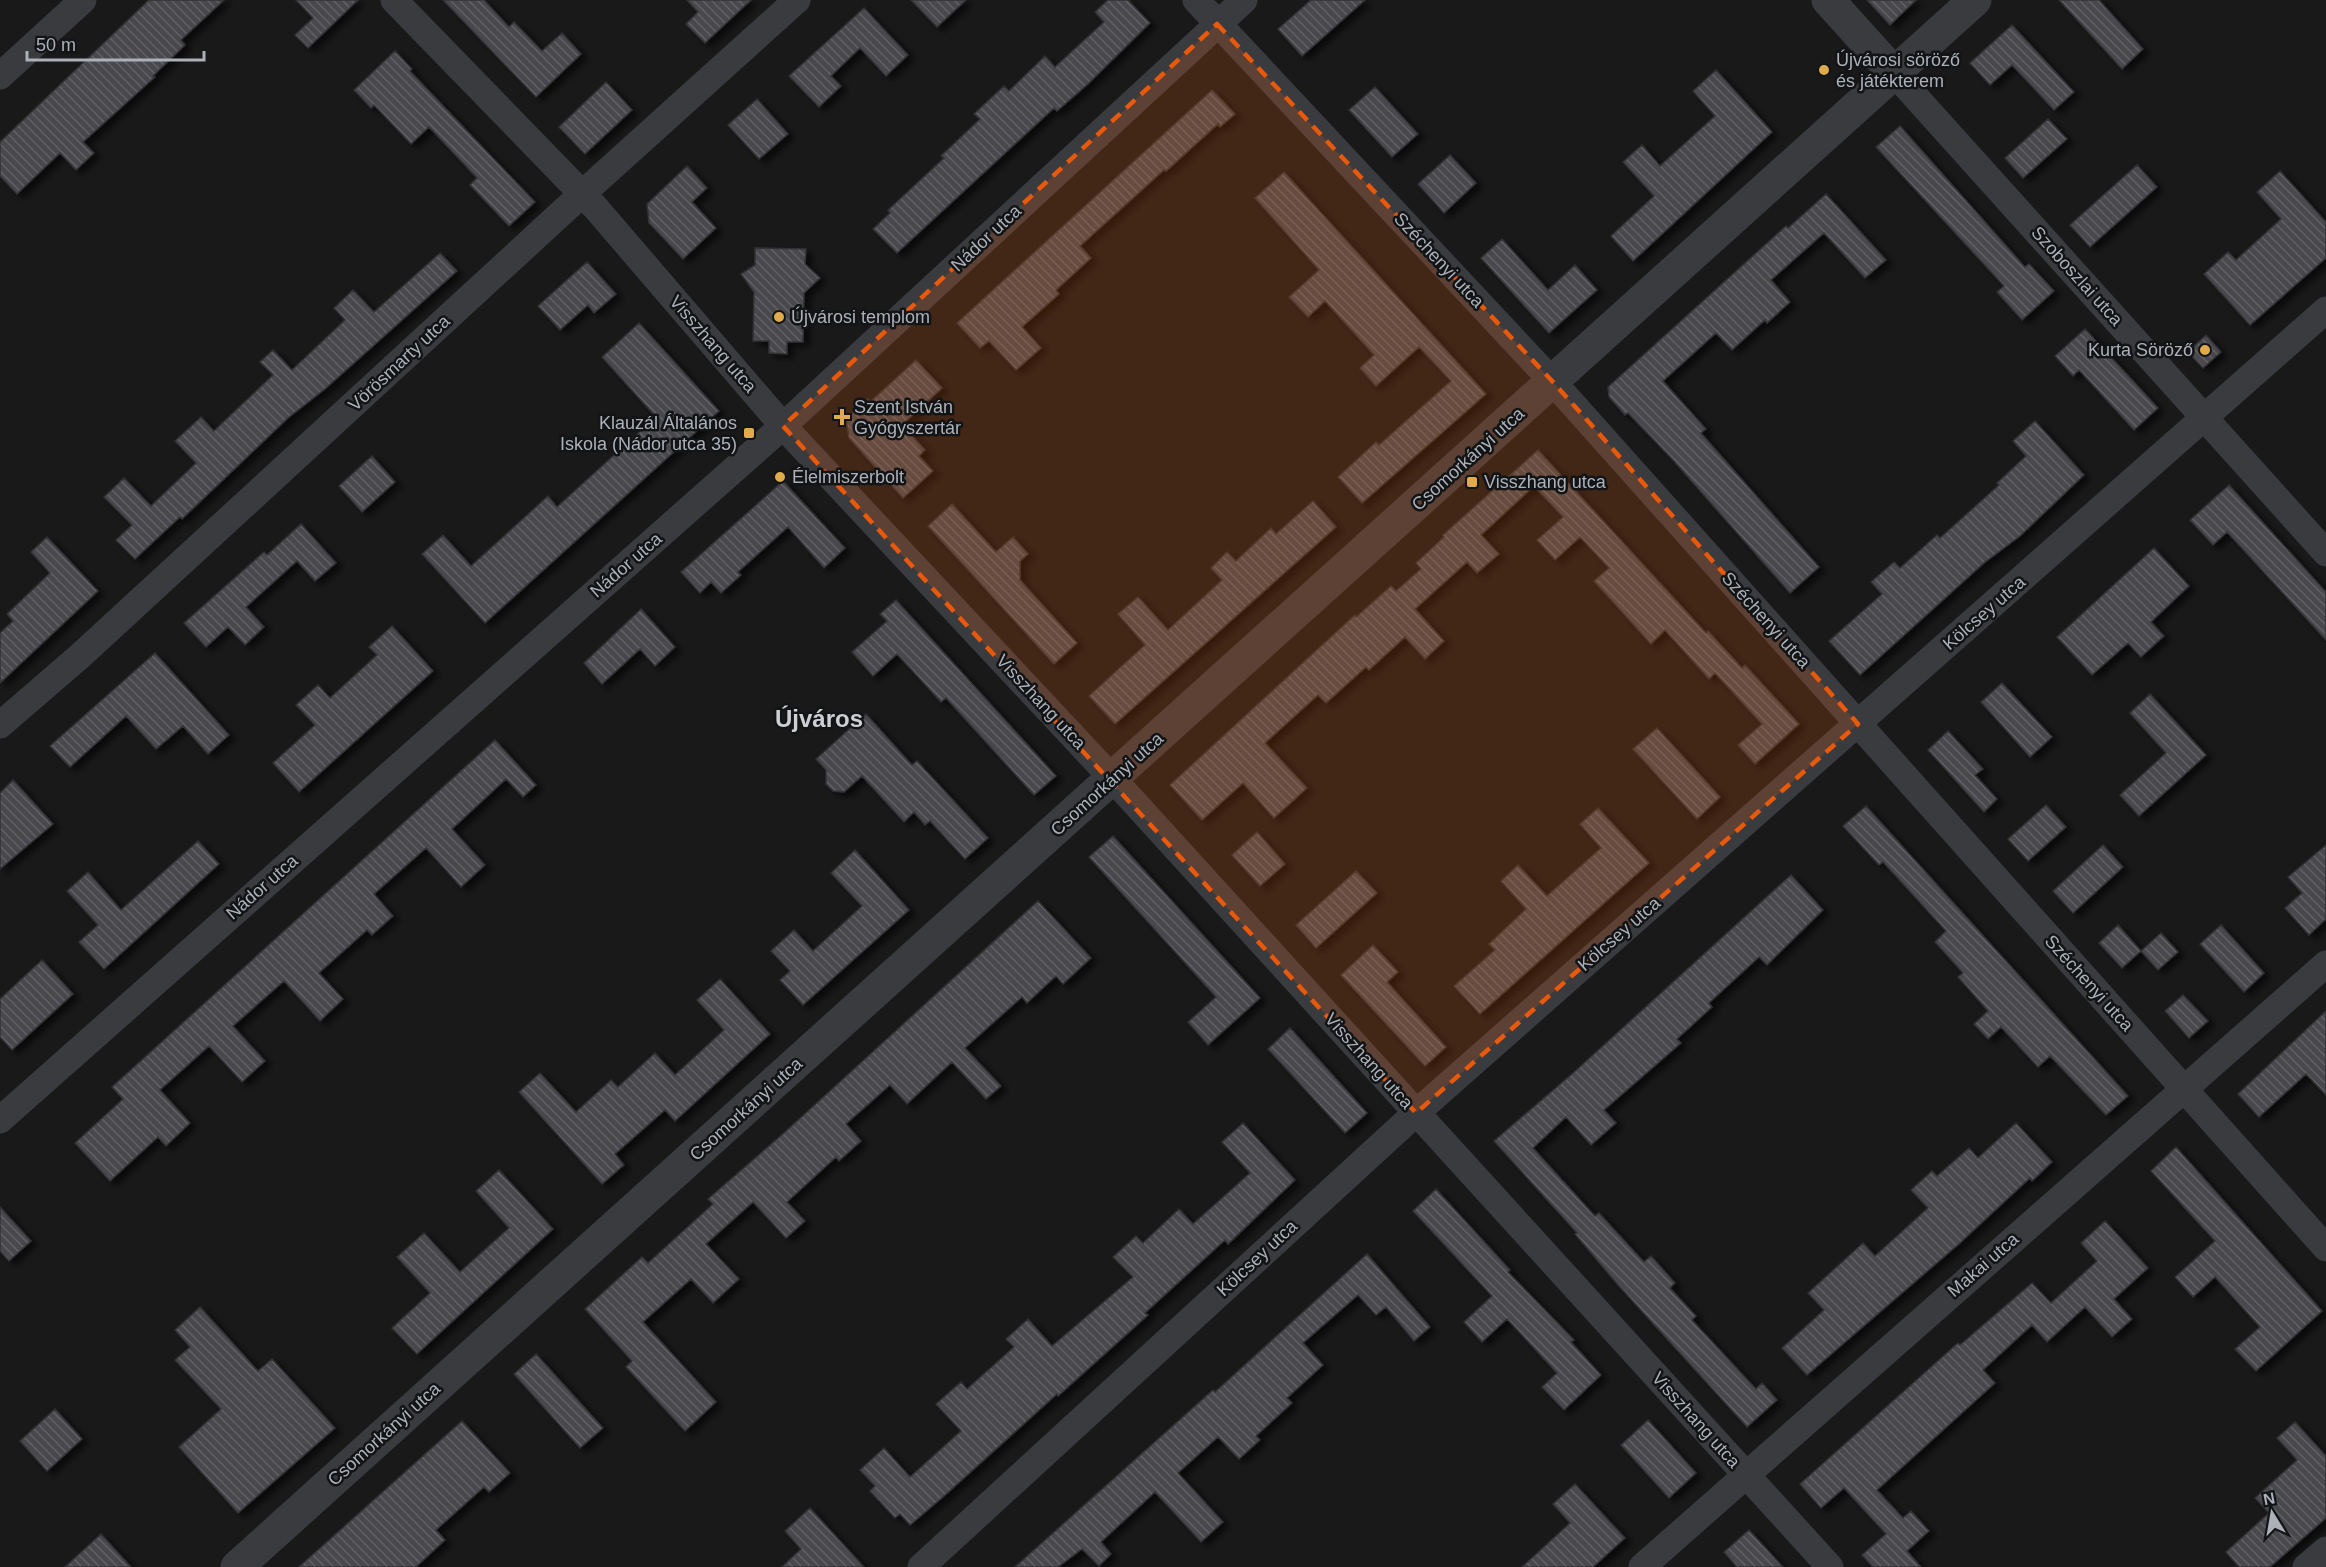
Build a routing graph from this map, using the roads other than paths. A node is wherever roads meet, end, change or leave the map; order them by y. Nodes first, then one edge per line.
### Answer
1 (83, 0) edge
2 (394, 0) edge
3 (797, 0) edge
4 (1196, 0) edge
5 (1244, 0) edge
6 (1828, 0) edge
7 (1975, 0) edge
8 (1217, 24) junction
9 (1895, 74) junction
10 (0, 76) edge
11 (582, 194) junction
12 (2326, 310) edge
13 (1553, 382) junction
14 (2205, 418) junction
15 (783, 426) junction
16 (2326, 553) edge
17 (1858, 724) junction
18 (0, 725) edge
19 (1113, 778) junction
20 (2326, 964) edge
21 (2184, 1089) junction
22 (1416, 1113) junction
23 (0, 1120) edge
24 (2326, 1248) edge
25 (1745, 1473) junction
26 (2326, 1550) edge
27 (237, 1567) edge
28 (921, 1567) edge
29 (1642, 1567) edge
30 (1830, 1567) edge
31 (2306, 1567) edge

1 - 10 street
2 - 11 street, Visszhang utca
3 - 11 street, Vörösmarty utca
4 - 8 street, Széchenyi utca
5 - 8 street, Nádor utca
6 - 9 street, Szoboszlai utca
7 - 9 street, Csomorkányi utca
8 - 13 street, Széchenyi utca
8 - 15 street, Nádor utca
9 - 13 street, Csomorkányi utca
9 - 14 street, Szoboszlai utca
11 - 15 street, Visszhang utca
11 - 18 street, Vörösmarty utca
12 - 14 street, Kölcsey utca
13 - 17 street, Széchenyi utca
13 - 19 street, Csomorkányi utca
14 - 16 street, Szoboszlai utca
14 - 17 street, Kölcsey utca
15 - 19 street, Visszhang utca
15 - 23 street, Nádor utca
17 - 21 street, Széchenyi utca
17 - 22 street, Kölcsey utca
19 - 22 street, Visszhang utca
19 - 27 street, Csomorkányi utca
20 - 21 street, Makai utca
21 - 24 street, Széchenyi utca
21 - 25 street, Makai utca
22 - 25 street, Visszhang utca
22 - 28 street, Kölcsey utca
25 - 29 street, Makai utca
25 - 30 street, Visszhang utca
26 - 31 street

